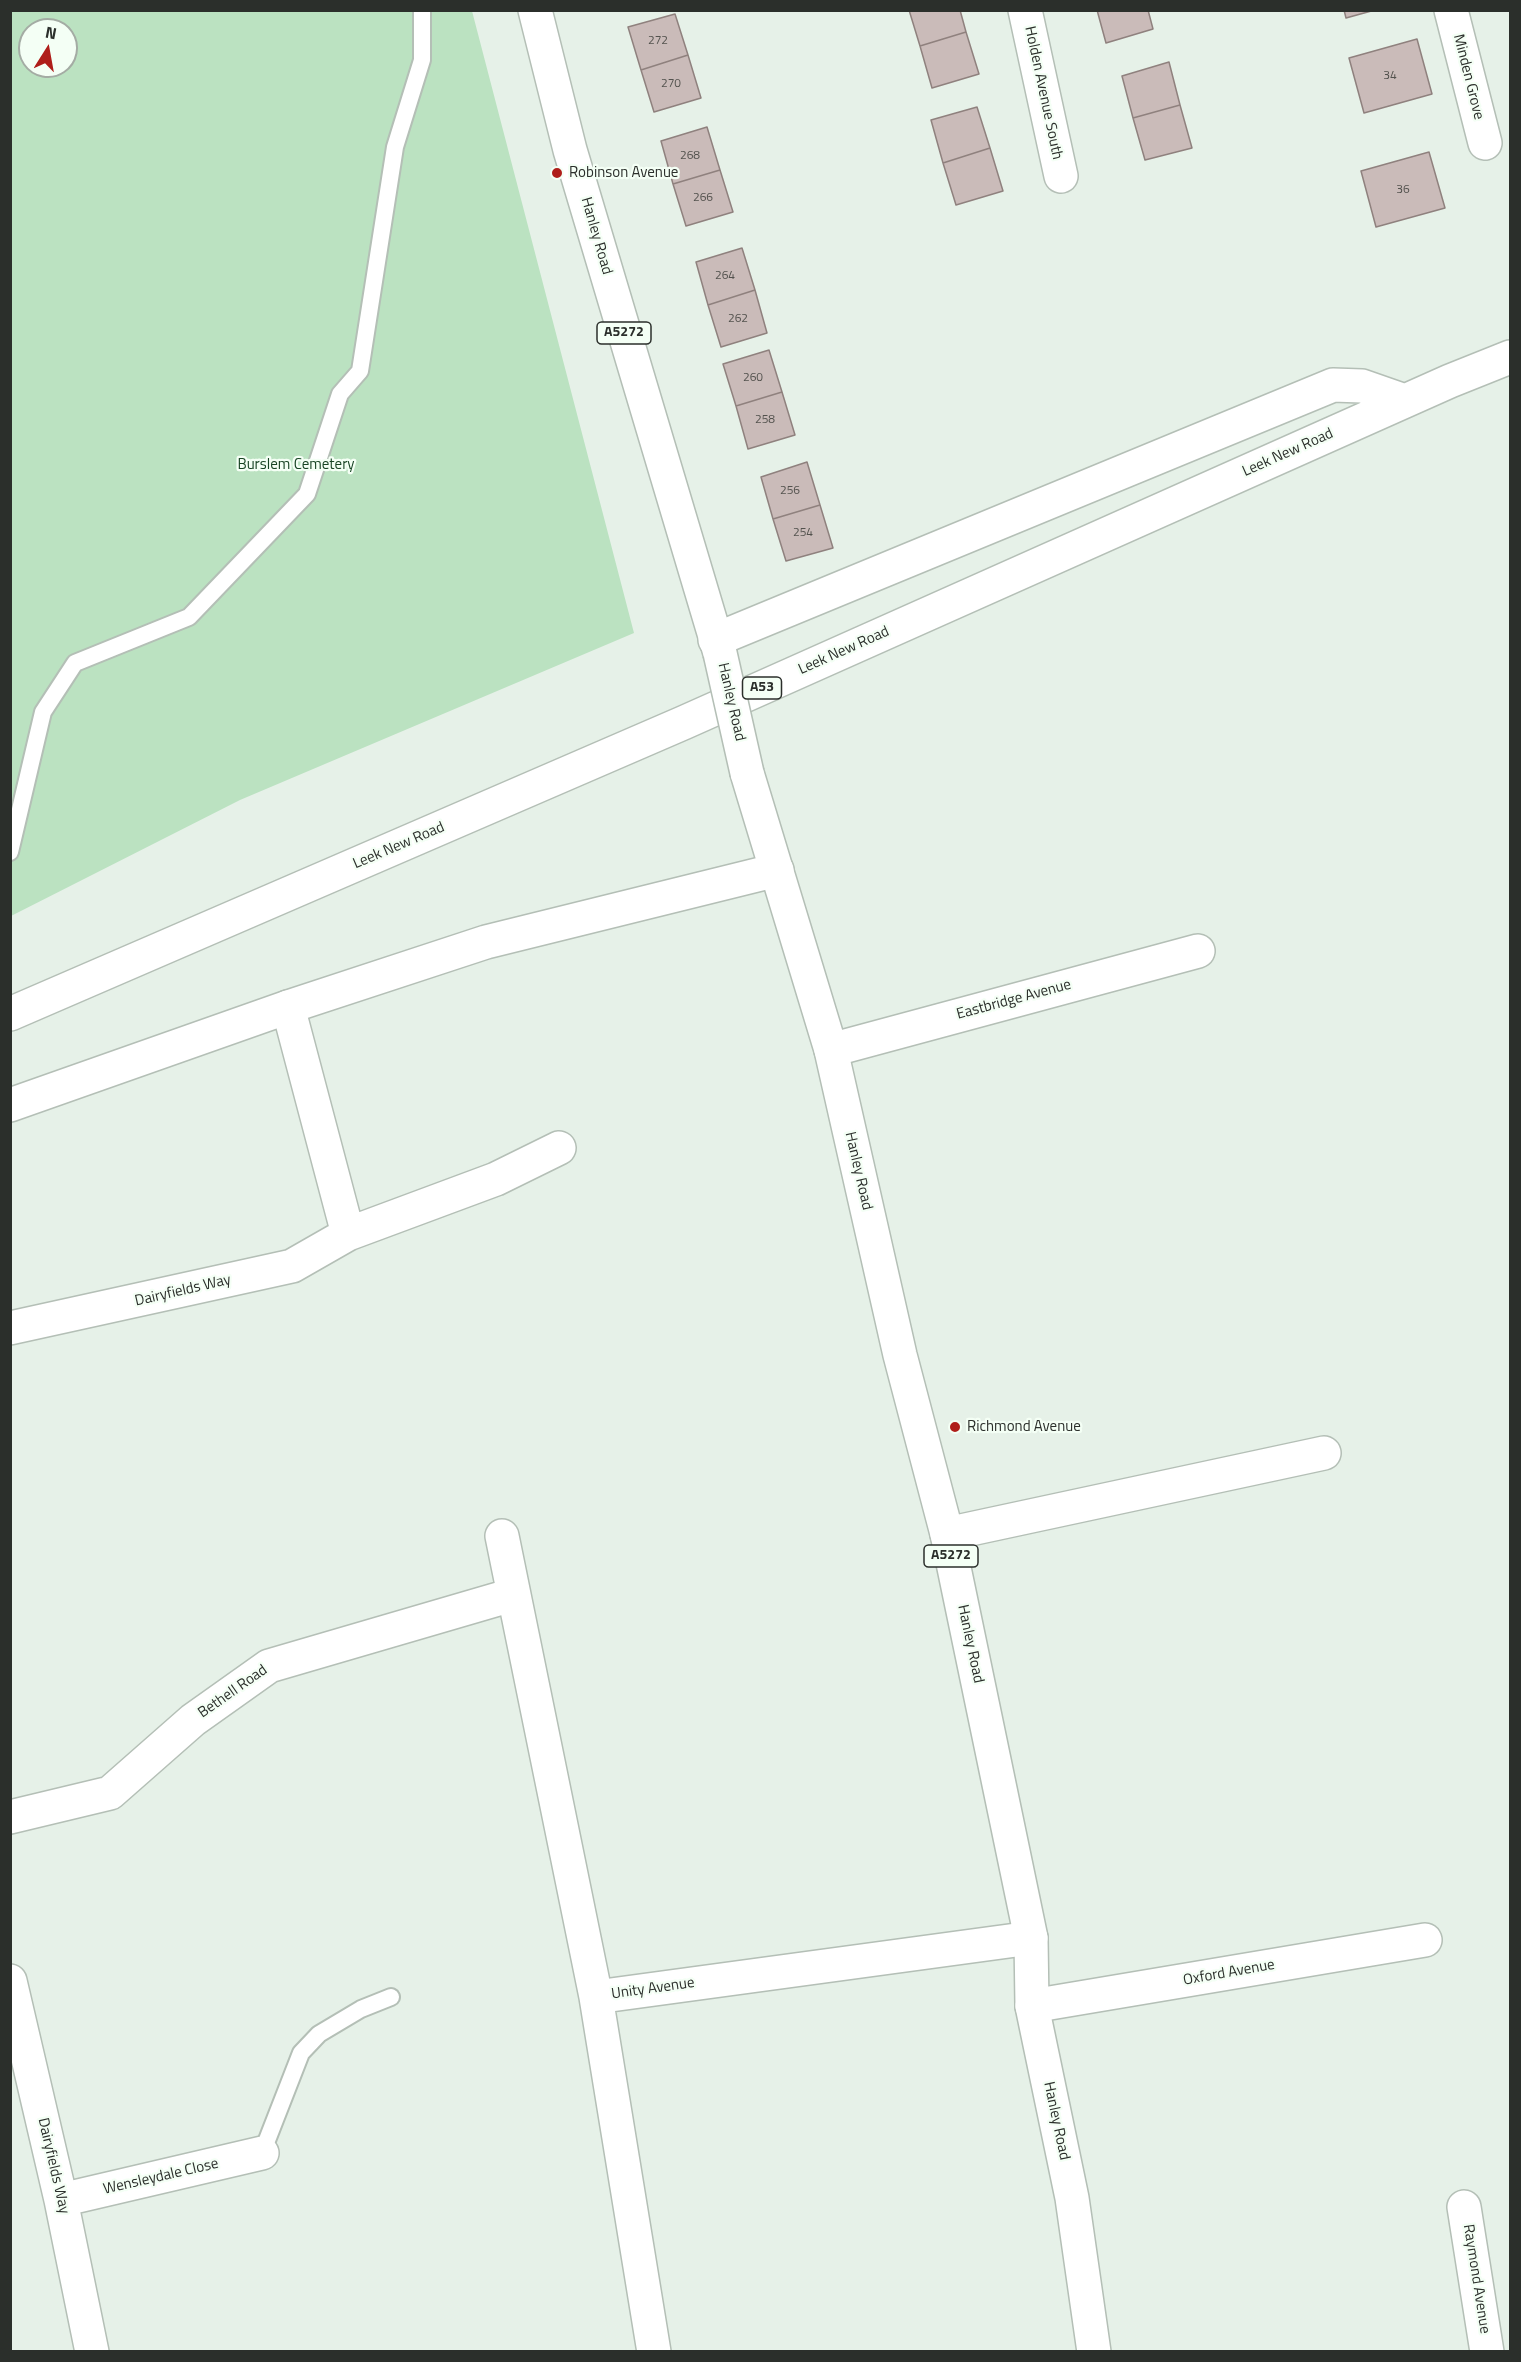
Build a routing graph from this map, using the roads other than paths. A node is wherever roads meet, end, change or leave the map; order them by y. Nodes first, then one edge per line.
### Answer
1 (422, 10) edge
2 (535, 10) edge
3 (1025, 10) edge
4 (1451, 10) edge
5 (1485, 142) dead end
6 (1061, 176) dead end
7 (1510, 357) edge
8 (1405, 401) junction
9 (717, 647) junction
10 (10, 852) edge
11 (777, 870) junction
12 (1198, 951) dead end
13 (288, 1007) junction
14 (10, 1014) edge
15 (831, 1050) junction
16 (10, 1105) edge
17 (559, 1148) dead end
18 (348, 1234) junction
19 (10, 1328) edge
20 (1324, 1453) dead end
21 (947, 1534) junction
22 (502, 1536) dead end
23 (512, 1595) junction
24 (10, 1816) edge
25 (1031, 1938) junction
26 (1425, 1940) dead end
27 (10, 1981) edge
28 (391, 1996) dead end
29 (596, 1997) junction
30 (1032, 2006) junction
31 (261, 2153) joint
32 (62, 2200) junction
33 (1464, 2207) dead end
34 (92, 2352) edge
35 (654, 2352) edge
36 (1094, 2352) edge
37 (1487, 2352) edge

1 - 10 lane
2 - 9 main road, Hanley Road / A5272
3 - 6 main road, Holden Avenue South
4 - 5 main road, Minden Grove
7 - 8 main road, Leek New Road / A53
8 - 9 main road
8 - 14 main road, Leek New Road / A53
9 - 11 main road, Hanley Road / A5272, bridge
11 - 13 main road
11 - 15 main road, Hanley Road / A5272
12 - 15 main road, Eastbridge Avenue
13 - 16 main road
13 - 18 main road
15 - 21 main road, Hanley Road / A5272
17 - 18 main road, Dairyfields Way
18 - 19 main road, Dairyfields Way
20 - 21 main road
21 - 25 main road, Hanley Road / A5272
22 - 23 main road
23 - 24 main road, Bethell Road
23 - 29 main road
25 - 29 main road, Unity Avenue
25 - 30 main road, Hanley Road / A5272
26 - 30 main road, Oxford Avenue
27 - 32 main road, Dairyfields Way
28 - 31 lane
29 - 35 main road, Unity Avenue
30 - 36 main road, Hanley Road / A5272
31 - 32 main road, Wensleydale Close
32 - 34 main road, Dairyfields Way
33 - 37 main road, Raymond Avenue

